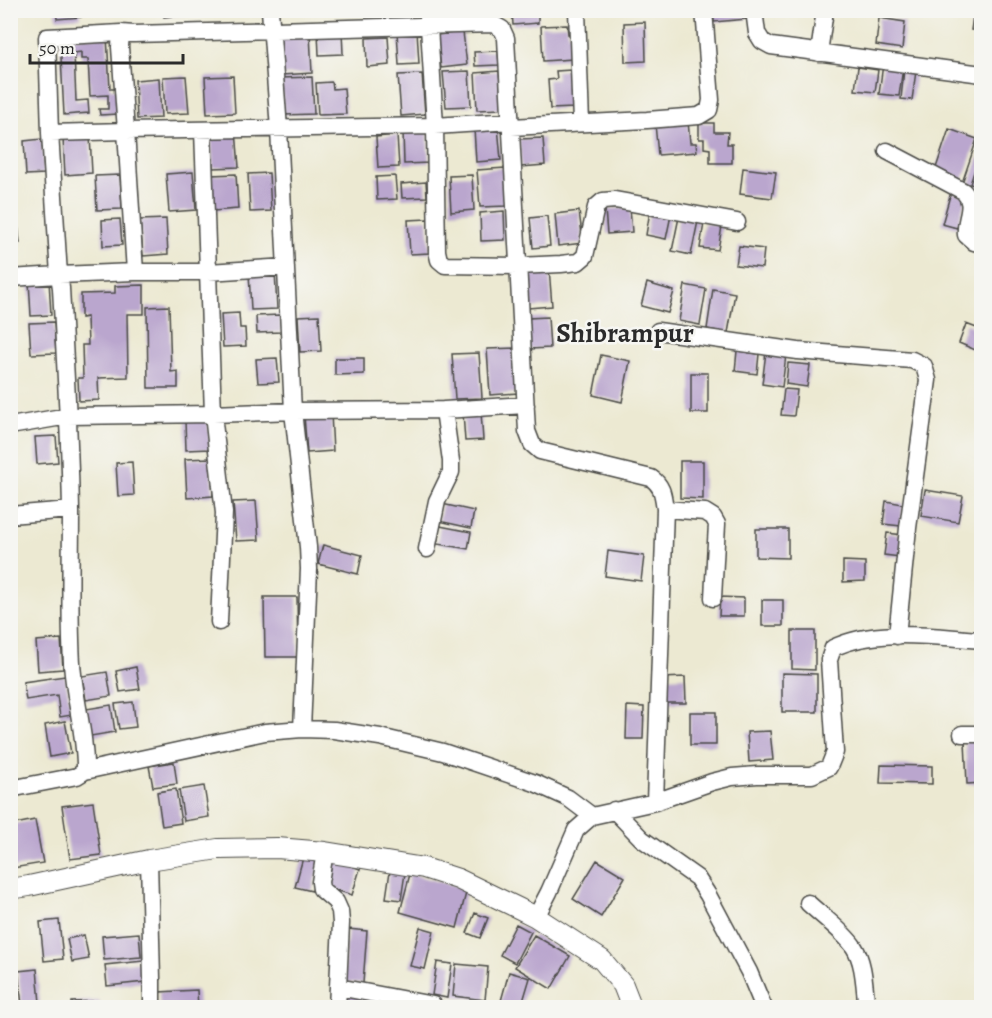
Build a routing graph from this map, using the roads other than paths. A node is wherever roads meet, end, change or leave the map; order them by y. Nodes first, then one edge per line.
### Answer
1 (270, 10) edge
2 (577, 10) edge
3 (704, 10) edge
4 (754, 10) edge
5 (825, 10) edge
6 (495, 17) edge
7 (429, 18) edge
8 (272, 32) junction
9 (121, 33) junction
10 (819, 53) junction
11 (981, 74) edge
12 (581, 123) junction
13 (511, 124) junction
14 (435, 126) junction
15 (279, 129) junction
16 (203, 130) junction
17 (126, 131) junction
18 (50, 133) junction
19 (887, 151) dead end
20 (737, 222) dead end
21 (981, 244) edge
22 (518, 266) junction
23 (286, 267) junction
24 (135, 272) junction
25 (208, 272) junction
26 (59, 275) junction
27 (10, 278) edge
28 (657, 331) dead end
29 (526, 405) junction
30 (444, 410) junction
31 (293, 411) junction
32 (213, 414) junction
33 (68, 416) junction
34 (10, 426) edge
35 (665, 509) junction
36 (70, 510) junction
37 (10, 515) edge
38 (427, 549) dead end
39 (713, 598) dead end
40 (219, 622) dead end
41 (897, 636) junction
42 (981, 640) edge
43 (302, 729) junction
44 (962, 734) dead end
45 (981, 734) edge
46 (85, 771) junction
47 (10, 789) edge
48 (655, 802) junction
49 (614, 810) junction
50 (592, 816) junction
51 (325, 852) junction
52 (148, 860) junction
53 (10, 889) edge
54 (808, 903) dead end
55 (536, 917) junction
56 (338, 987) junction
57 (152, 1008) edge
58 (337, 1008) edge
59 (436, 1008) edge
60 (632, 1008) edge
61 (764, 1008) edge
62 (867, 1008) edge

1 - 8 street
2 - 12 street
3 - 12 street
4 - 10 street
5 - 10 street
6 - 7 street
6 - 13 street
7 - 8 street
7 - 14 street
8 - 9 street
8 - 15 street
9 - 17 street
9 - 18 street
10 - 11 street
12 - 13 street
13 - 14 street
13 - 22 street
14 - 15 street
14 - 22 street
15 - 16 street
15 - 23 street
16 - 17 street
16 - 25 street
17 - 18 street
17 - 24 street
18 - 26 street
19 - 21 street
20 - 22 street
22 - 29 street
23 - 25 street
23 - 31 street
24 - 25 street
24 - 26 street
25 - 32 street
26 - 27 street
26 - 33 street
28 - 41 street
29 - 30 street
29 - 35 street
30 - 31 street
30 - 38 street
31 - 32 street
31 - 43 street
32 - 33 street
32 - 40 street
33 - 34 street
33 - 36 street
35 - 39 street
35 - 48 street
36 - 37 street
36 - 46 street
41 - 42 street
41 - 48 street
43 - 46 street
43 - 50 street
44 - 45 street
46 - 47 street
48 - 49 street
49 - 50 street
49 - 61 street
50 - 55 street
51 - 52 street
51 - 55 street
51 - 56 street
52 - 53 street
52 - 57 street
54 - 62 street
55 - 60 street
56 - 58 street
56 - 59 street

